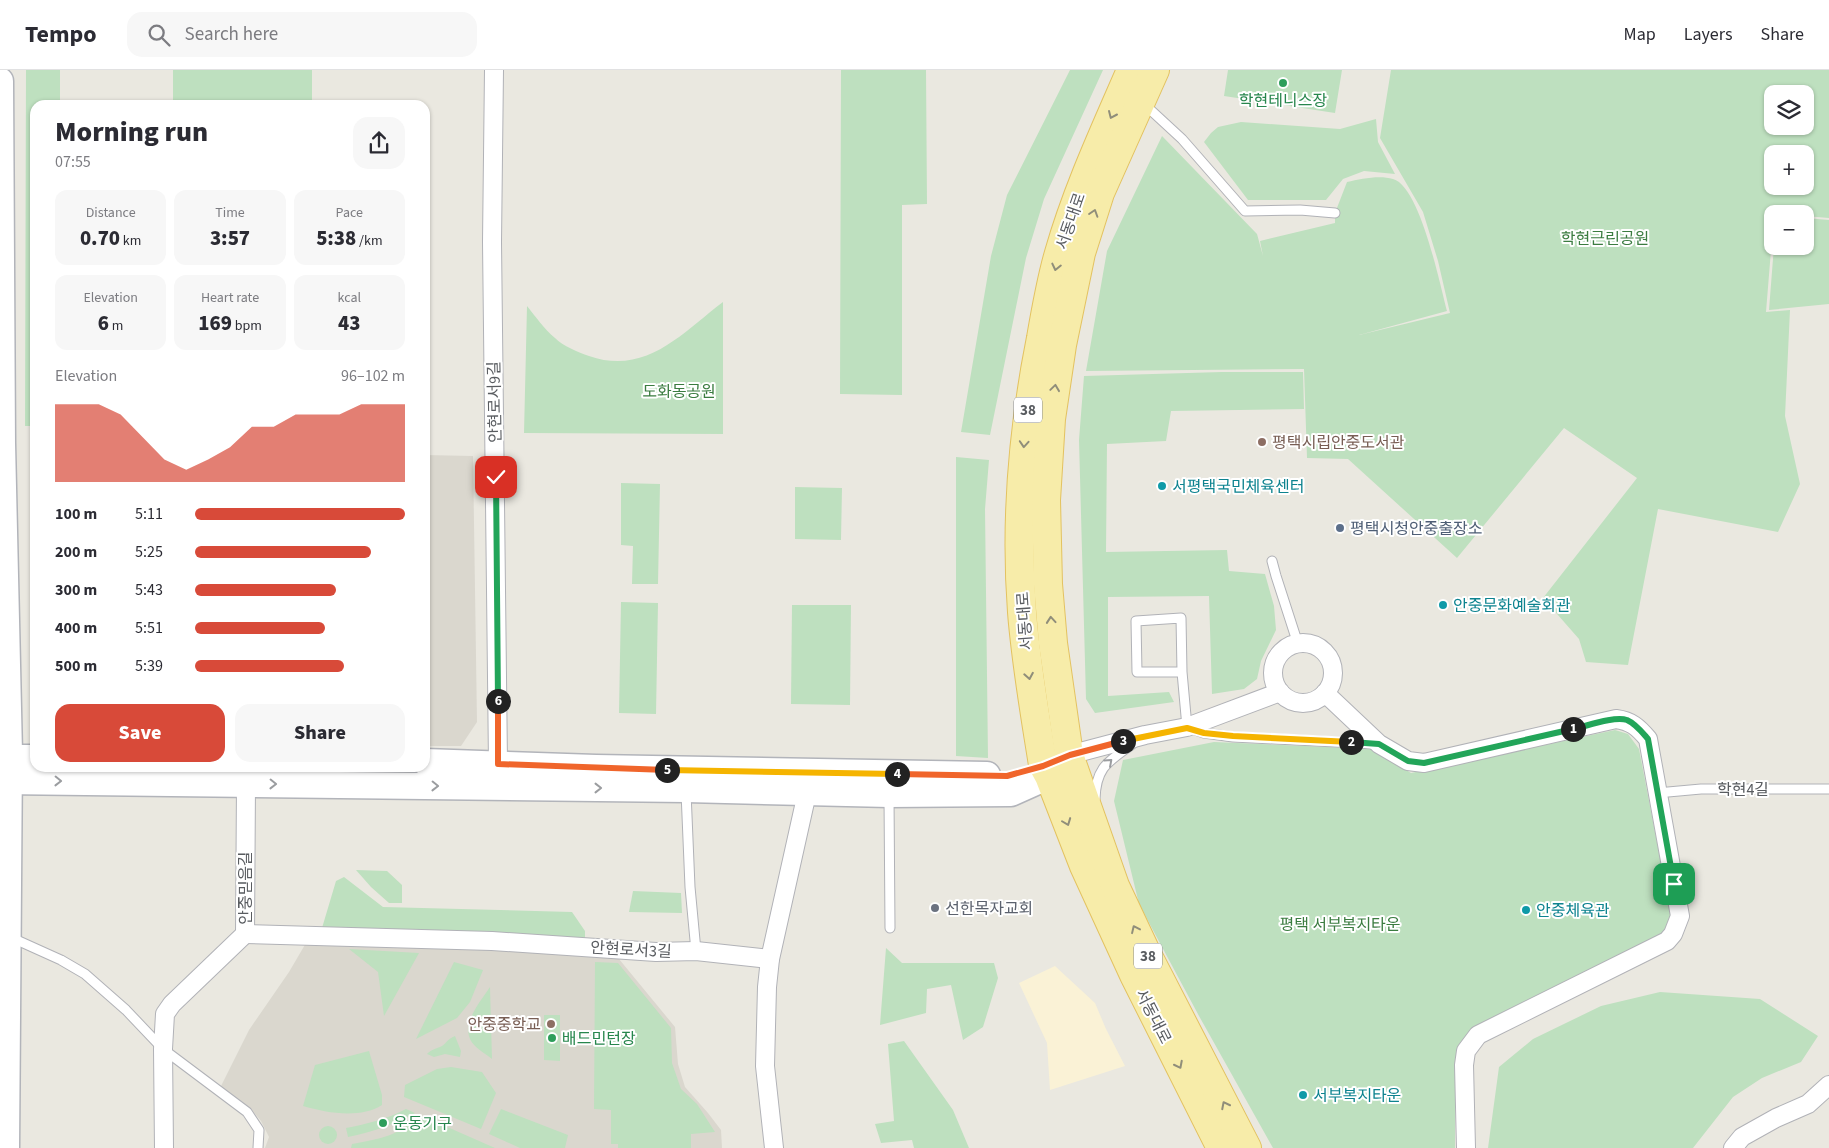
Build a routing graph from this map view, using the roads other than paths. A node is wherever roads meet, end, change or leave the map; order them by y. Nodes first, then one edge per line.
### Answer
1 (494, 70) edge
2 (1131, 70) edge
3 (1155, 70) edge
4 (0, 81) edge
5 (1141, 101) junction
6 (1335, 213) dead end
7 (1272, 561) dead end
8 (1298, 644) junction
9 (1182, 672) junction
10 (1280, 692) junction
11 (1325, 693) junction
12 (1187, 728) junction
13 (1145, 735) junction
14 (1379, 744) junction
15 (1070, 755) junction
16 (30, 760) edge
17 (430, 763) edge
18 (5, 769) edge
19 (30, 771) edge
20 (1046, 771) junction
21 (53, 772) edge
22 (826, 773) junction
23 (498, 775) junction
24 (246, 784) junction
25 (686, 789) junction
26 (1829, 789) edge
27 (807, 793) junction
28 (1657, 793) junction
29 (889, 794) junction
30 (1094, 824) junction
31 (890, 928) dead end
32 (245, 934) junction
33 (7, 935) junction
34 (696, 952) junction
35 (770, 959) junction
36 (163, 1049) junction
37 (1829, 1085) edge
38 (6, 1148) edge
39 (164, 1148) edge
40 (258, 1148) edge
41 (774, 1148) edge
42 (1221, 1148) edge
43 (1248, 1148) edge
44 (1466, 1148) edge
45 (1733, 1148) edge

1 - 23 street, 안현로서9길
2 -> 20 main road, 서동대로 / 38
3 - 5 main road, 서동대로 / 38
4 - 18 street
5 - 6 lane
15 -> 5 main road, 서동대로 / 38
7 - 8 lane
8 - 10 street
8 - 11 street
9 - 9 lane
9 - 12 lane
10 - 11 street
10 - 12 street
11 - 14 street
12 - 13 street
12 - 14 lane
13 - 15 street
30 -> 13 lane
14 - 28 street
15 - 20 street
15 - 30 main road, 서동대로 / 38
16 - 18 street
17 - 23 street
18 -> 19 street
18 - 33 street
20 - 22 street
20 - 29 street
20 -> 42 main road, 서동대로 / 38
21 -> 24 street
22 - 23 street
22 - 27 street
24 -> 23 street
23 -> 25 street
24 - 32 street, 안중믿음길
25 - 27 street
25 - 34 lane
26 - 28 lane, 학현4길
27 - 29 street
27 - 35 street
28 - 44 street
29 - 31 lane
43 -> 30 main road, 서동대로 / 38
32 - 34 street, 안현로서3길
32 - 36 street, 안중믿음길
33 - 36 lane
33 - 38 street
34 - 35 street, 안현로서3길
35 - 41 street
36 - 39 street, 안중믿음길
36 - 40 lane
37 - 45 street

